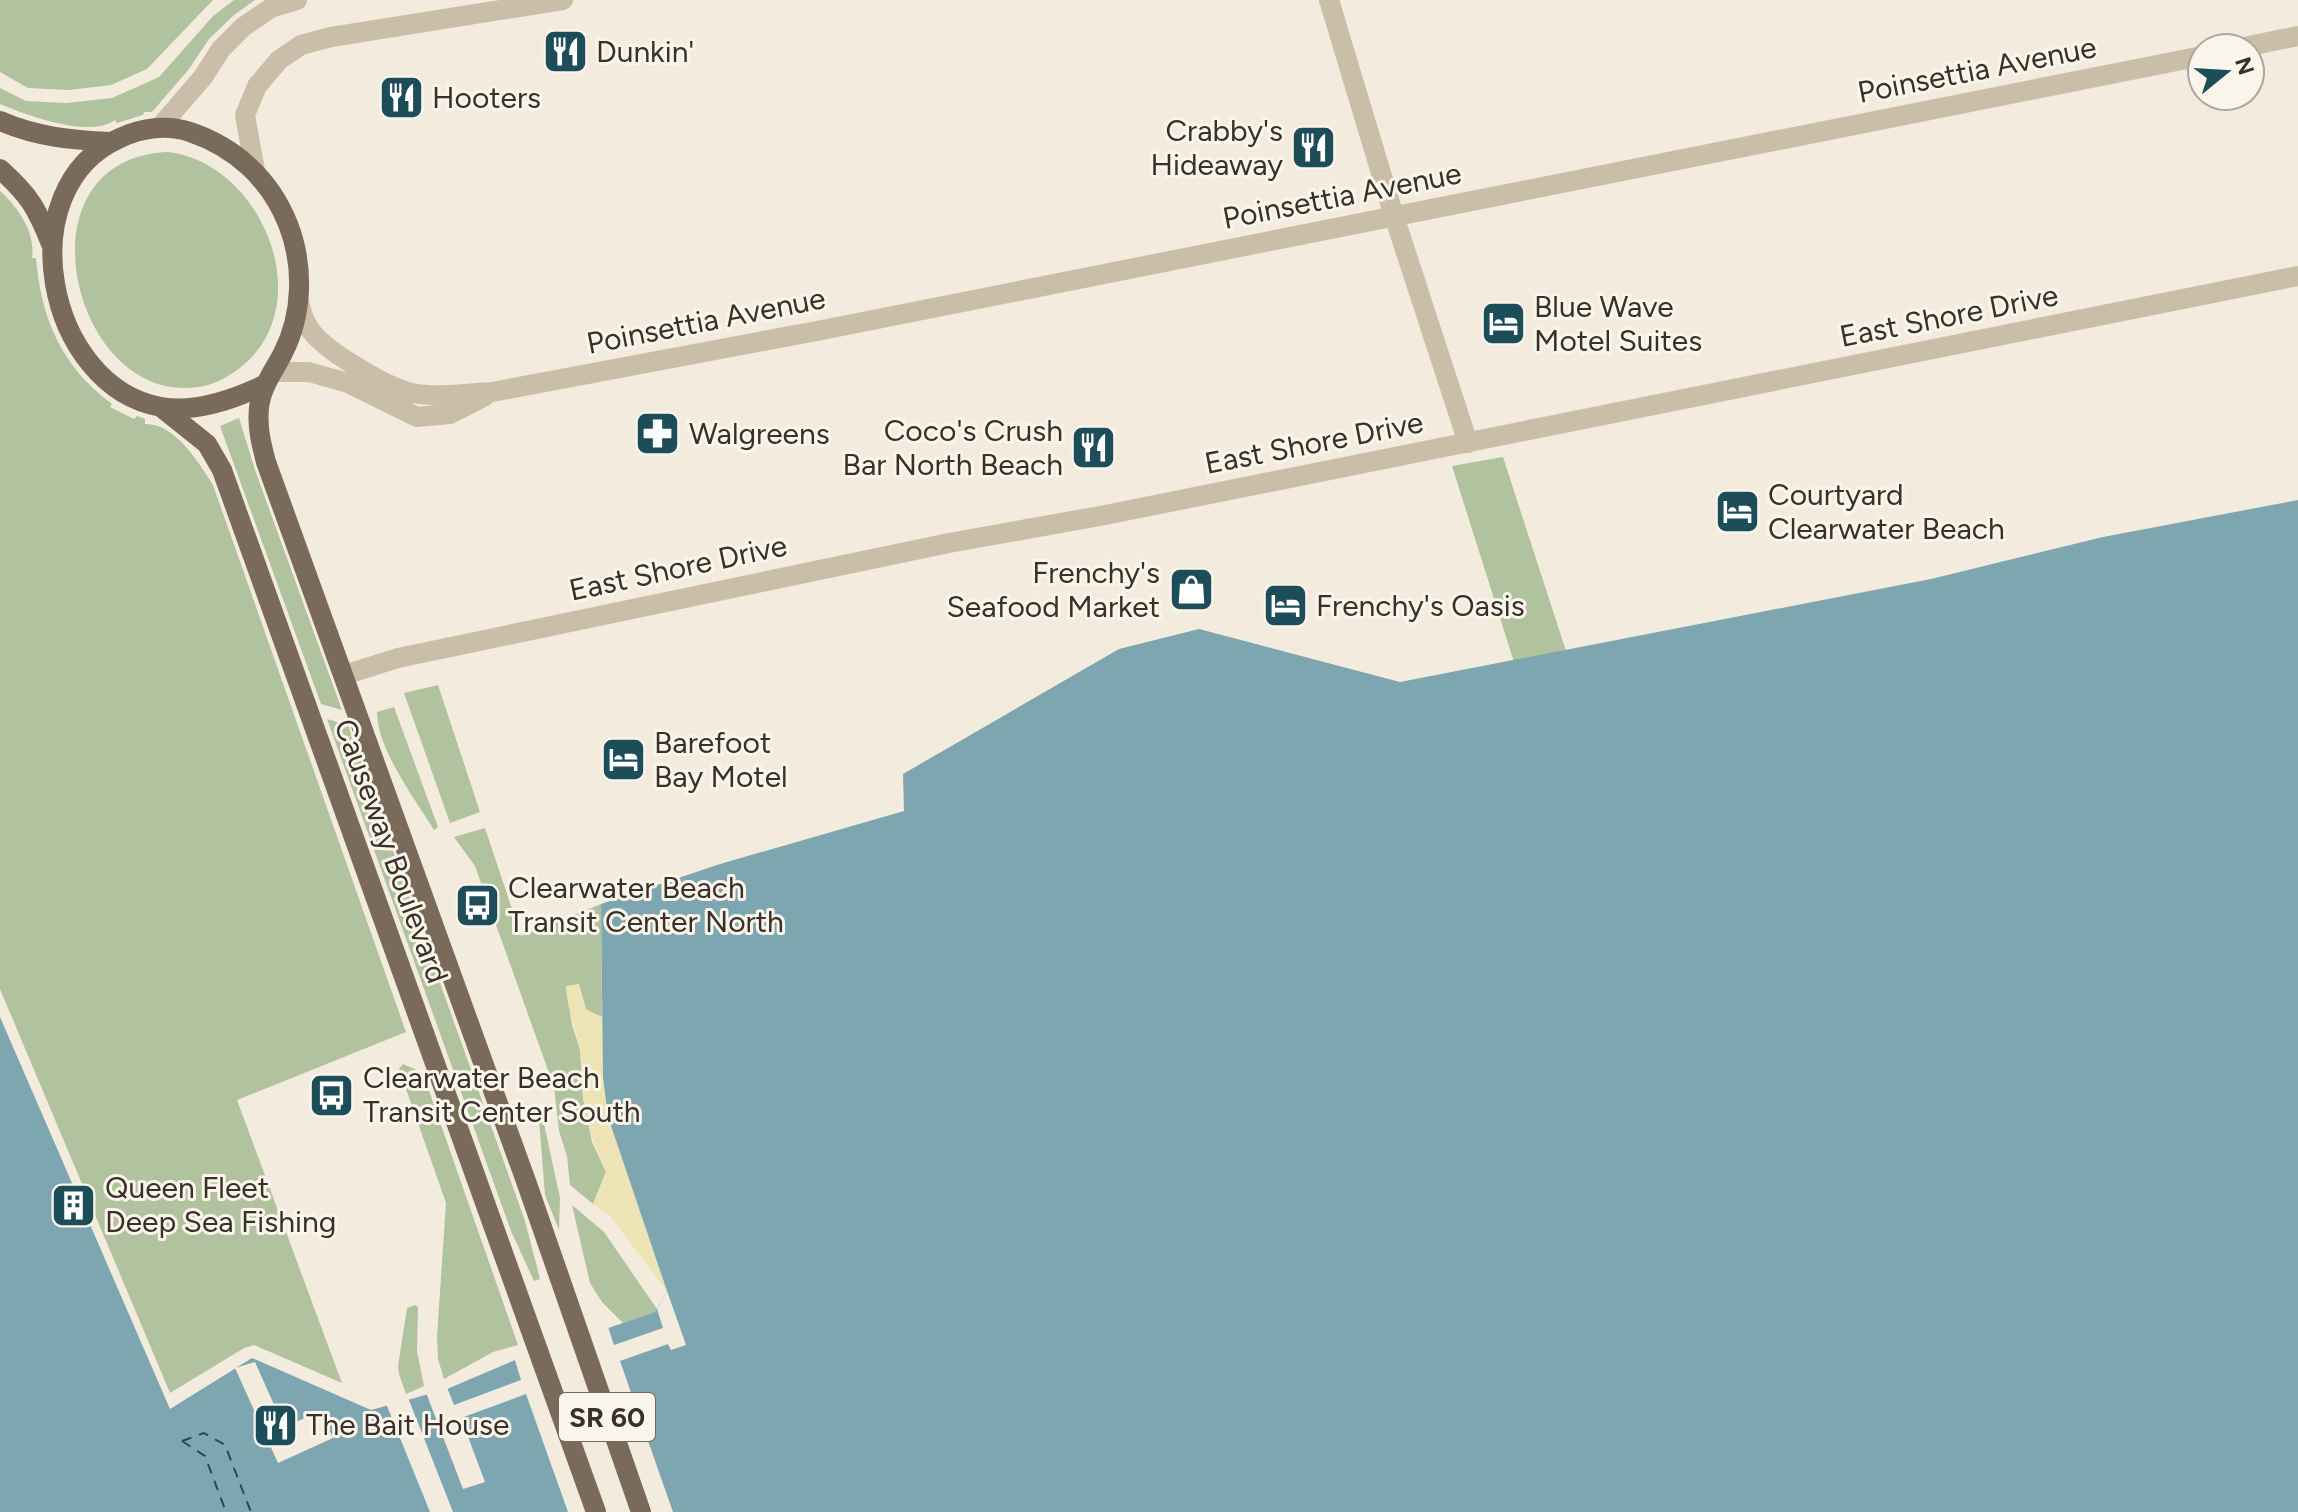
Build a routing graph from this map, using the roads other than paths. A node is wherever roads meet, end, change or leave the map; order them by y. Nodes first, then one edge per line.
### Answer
1 (297, 0) edge
2 (563, 0) edge
3 (1329, 0) edge
4 (2298, 36) edge
5 (2266, 43) edge
6 (2186, 59) edge
7 (0, 121) edge
8 (159, 128) junction
9 (111, 142) junction
10 (0, 169) edge
11 (255, 171) junction
12 (1394, 216) junction
13 (51, 244) junction
14 (2298, 276) edge
15 (298, 299) junction
16 (269, 378) junction
17 (492, 392) junction
18 (162, 408) junction
19 (1468, 443) junction
20 (344, 675) junction
21 (596, 1512) edge
22 (641, 1512) edge

1 - 8 street
2 - 11 street
3 - 12 street
4 - 5 street
6 - 12 street, Poinsettia Avenue
7 - 9 main road
8 - 9 main road
8 - 11 main road
9 - 13 main road
10 - 13 main road
11 - 15 main road
12 - 17 street, Poinsettia Avenue
12 - 19 street
13 - 18 main road
14 - 19 street, East Shore Drive
15 - 16 main road
15 - 17 street, Poinsettia Avenue
16 - 17 street, Poinsettia Avenue
16 - 18 main road
16 - 20 main road, Causeway Boulevard
18 - 21 main road, Causeway Boulevard / SR 60
19 - 20 street, East Shore Drive
20 - 22 main road, Causeway Boulevard / SR 60

